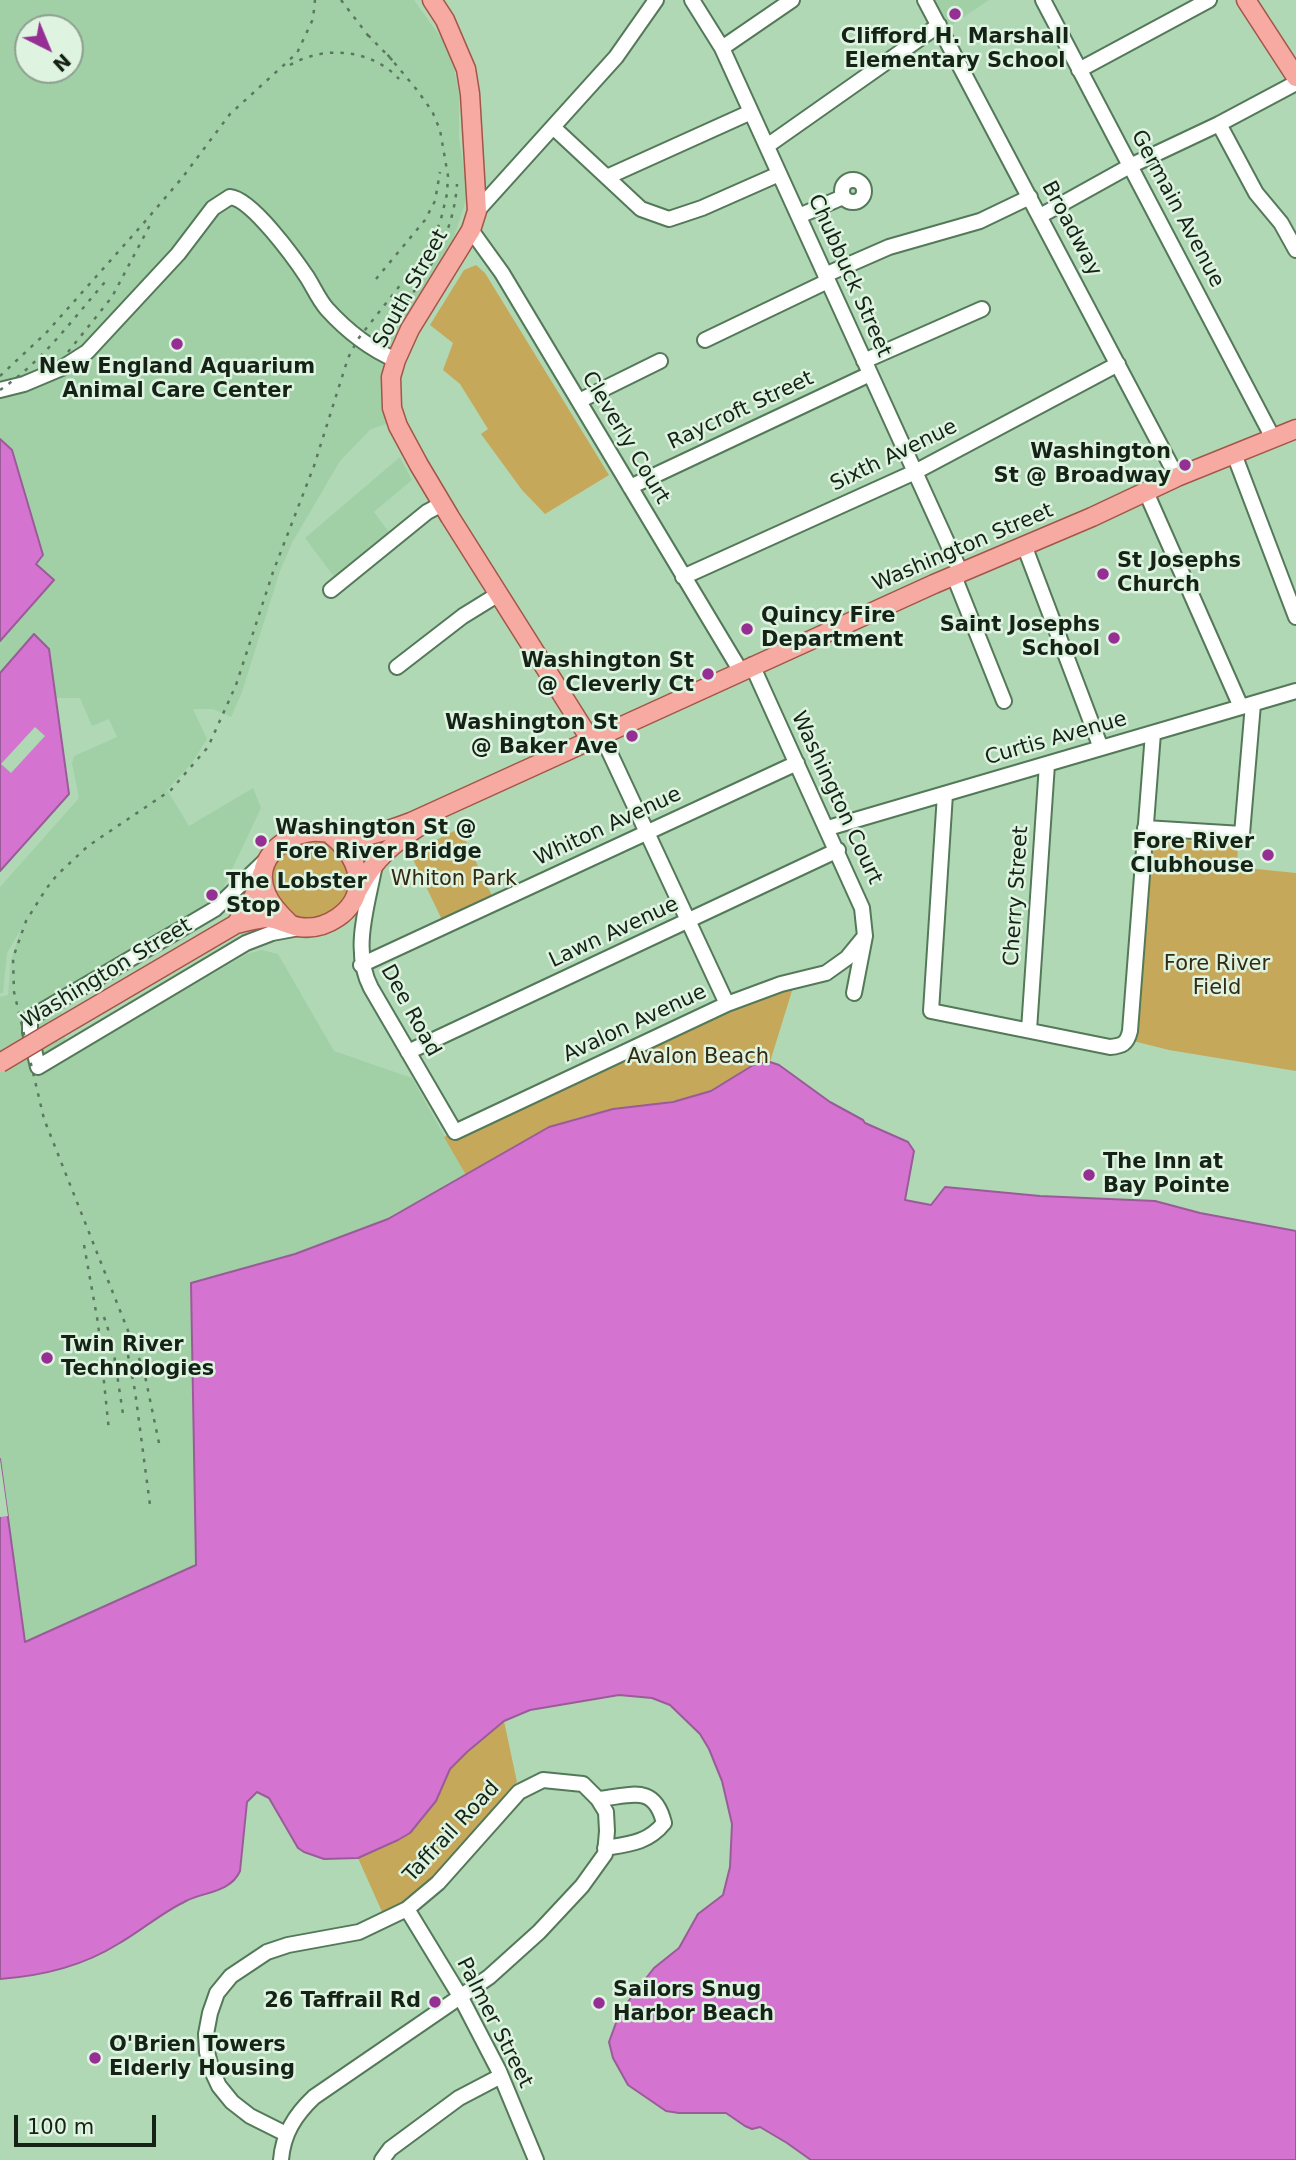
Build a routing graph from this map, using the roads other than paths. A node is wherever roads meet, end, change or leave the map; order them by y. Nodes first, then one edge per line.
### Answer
1 (432, 0) edge
2 (656, 0) edge
3 (692, 0) edge
4 (792, 0) edge
5 (925, 0) edge
6 (1043, 0) edge
7 (1209, 0) edge
8 (1246, 0) edge
9 (939, 25) junction
10 (722, 47) junction
11 (1079, 70) junction
12 (1296, 77) edge
13 (1296, 83) edge
14 (751, 112) junction
15 (1219, 124) junction
16 (553, 127) junction
17 (767, 146) junction
18 (1130, 166) junction
19 (779, 174) junction
20 (607, 177) junction
21 (843, 197) dead end
22 (1030, 197) junction
23 (477, 211) junction
24 (799, 216) junction
25 (1040, 216) junction
26 (471, 230) junction
27 (1296, 250) edge
28 (827, 278) junction
29 (982, 309) dead end
30 (705, 340) dead end
31 (396, 360) junction
32 (660, 361) dead end
33 (1118, 365) junction
34 (867, 367) junction
35 (0, 390) edge
36 (579, 401) junction
37 (1296, 429) edge
38 (1273, 438) junction
39 (1234, 454) junction
40 (915, 472) junction
41 (1177, 477) junction
42 (630, 487) junction
43 (1146, 492) junction
44 (442, 504) junction
45 (1024, 545) junction
46 (957, 574) junction
47 (683, 577) junction
48 (331, 590) dead end
49 (497, 595) junction
50 (1296, 617) edge
51 (397, 667) dead end
52 (746, 668) junction
53 (1296, 691) edge
54 (1004, 701) dead end
55 (1247, 706) junction
56 (1153, 733) junction
57 (596, 736) junction
58 (1101, 748) junction
59 (797, 763) junction
60 (1047, 764) junction
61 (945, 794) junction
62 (458, 801) junction
63 (828, 828) junction
64 (1145, 828) junction
65 (647, 832) junction
66 (331, 835) junction
67 (838, 850) junction
68 (376, 861) junction
69 (265, 865) junction
70 (357, 891) junction
71 (688, 921) junction
72 (236, 924) junction
73 (297, 926) junction
74 (864, 936) junction
75 (362, 965) junction
76 (854, 993) dead end
77 (727, 1004) junction
78 (1029, 1030) junction
79 (408, 1052) junction
80 (0, 1063) edge
81 (455, 1132) joint
82 (598, 1799) junction
83 (605, 1848) junction
84 (407, 1909) junction
85 (460, 1996) junction
86 (501, 2076) junction
87 (286, 2134) junction
88 (281, 2160) edge
89 (382, 2160) edge
90 (536, 2160) edge

1 - 23 main road
2 - 16 street, South Street
3 - 10 street, Chubbuck Street
4 - 10 street
5 - 9 street, Broadway
6 - 11 street, Germain Avenue
7 - 11 street
8 - 12 main road
9 - 17 street
9 - 22 street, Broadway
10 - 14 street, Chubbuck Street
11 - 18 street, Germain Avenue
13 - 15 street
14 - 17 street, Chubbuck Street
14 - 20 street
15 - 18 street
15 - 27 street
16 - 20 street
16 - 23 street, South Street
17 - 19 street, Chubbuck Street
18 - 25 street
18 - 38 street, Germain Avenue
19 - 20 street
19 - 24 street, Chubbuck Street
21 - 24 street
22 - 25 street, Broadway
22 - 28 street
23 - 26 main road, South Street
24 - 28 street, Chubbuck Street
25 - 33 street, Broadway
26 - 31 main road, South Street
26 - 36 street, Cleverly Court
28 - 30 street
28 - 34 street, Chubbuck Street
29 - 34 street, Raycroft Street
31 - 35 street
31 - 44 main road, South Street
32 - 36 street
33 - 40 street, Sixth Avenue
33 - 41 street, Broadway
34 - 40 street, Chubbuck Street
34 - 42 street, Raycroft Street
36 - 42 street, Cleverly Court
37 - 38 main road, Washington Street
38 - 39 main road, Washington Street
39 - 41 main road, Washington Street
39 - 50 street
40 - 46 street, Chubbuck Street
40 - 47 street, Sixth Avenue
41 - 43 main road, Washington Street
42 - 47 street, Cleverly Court
43 - 45 main road, Washington Street
43 - 55 street
44 - 48 street
44 - 49 main road, South Street
45 - 46 main road, Washington Street
45 - 58 street
46 - 52 main road, Washington Street
46 - 54 street, Chubbuck Street
47 - 52 street, Cleverly Court
49 - 51 street
49 - 57 main road, South Street
52 - 57 main road, Washington Street
52 - 59 street, Washington Court
53 - 55 street, Curtis Avenue
55 - 56 street, Curtis Avenue
55 - 64 street
56 - 58 street, Curtis Avenue
56 - 64 street
57 - 62 main road, Washington Street
57 - 65 street
58 - 60 street, Curtis Avenue
59 - 63 street, Washington Court
59 - 65 street, Whiton Avenue
60 - 61 street, Curtis Avenue
60 - 78 street, Cherry Street
61 - 63 street, Curtis Avenue
61 - 78 street
62 - 66 main road, Washington Street
62 - 68 main road, Washington Street
63 - 67 street, Washington Court
64 - 78 street
65 - 71 street
65 - 75 street, Whiton Avenue
66 - 69 main road
66 - 70 main road
67 - 71 street, Lawn Avenue
67 - 74 street, Washington Court
68 - 70 main road, Washington Street
68 - 75 street, Dee Road
69 - 72 main road, Washington Street
69 - 73 main road
69 - 73 street
70 - 73 main road
71 - 77 street
71 - 79 street, Lawn Avenue
72 - 73 main road, Washington Street
72 - 80 main road, Washington Street, bridge
74 - 76 street, Washington Court
74 - 77 street, Avalon Avenue
75 - 79 street, Dee Road
77 - 81 street, Avalon Avenue
79 - 81 street, Dee Road
82 - 83 street
82 - 83 street
82 - 84 street, Taffrail Road
83 - 85 street
84 - 85 street, Palmer Street
84 - 87 street, Taffrail Road
85 - 86 street, Palmer Street
85 - 87 street
86 - 89 street
86 - 90 street, Palmer Street
87 - 88 street

